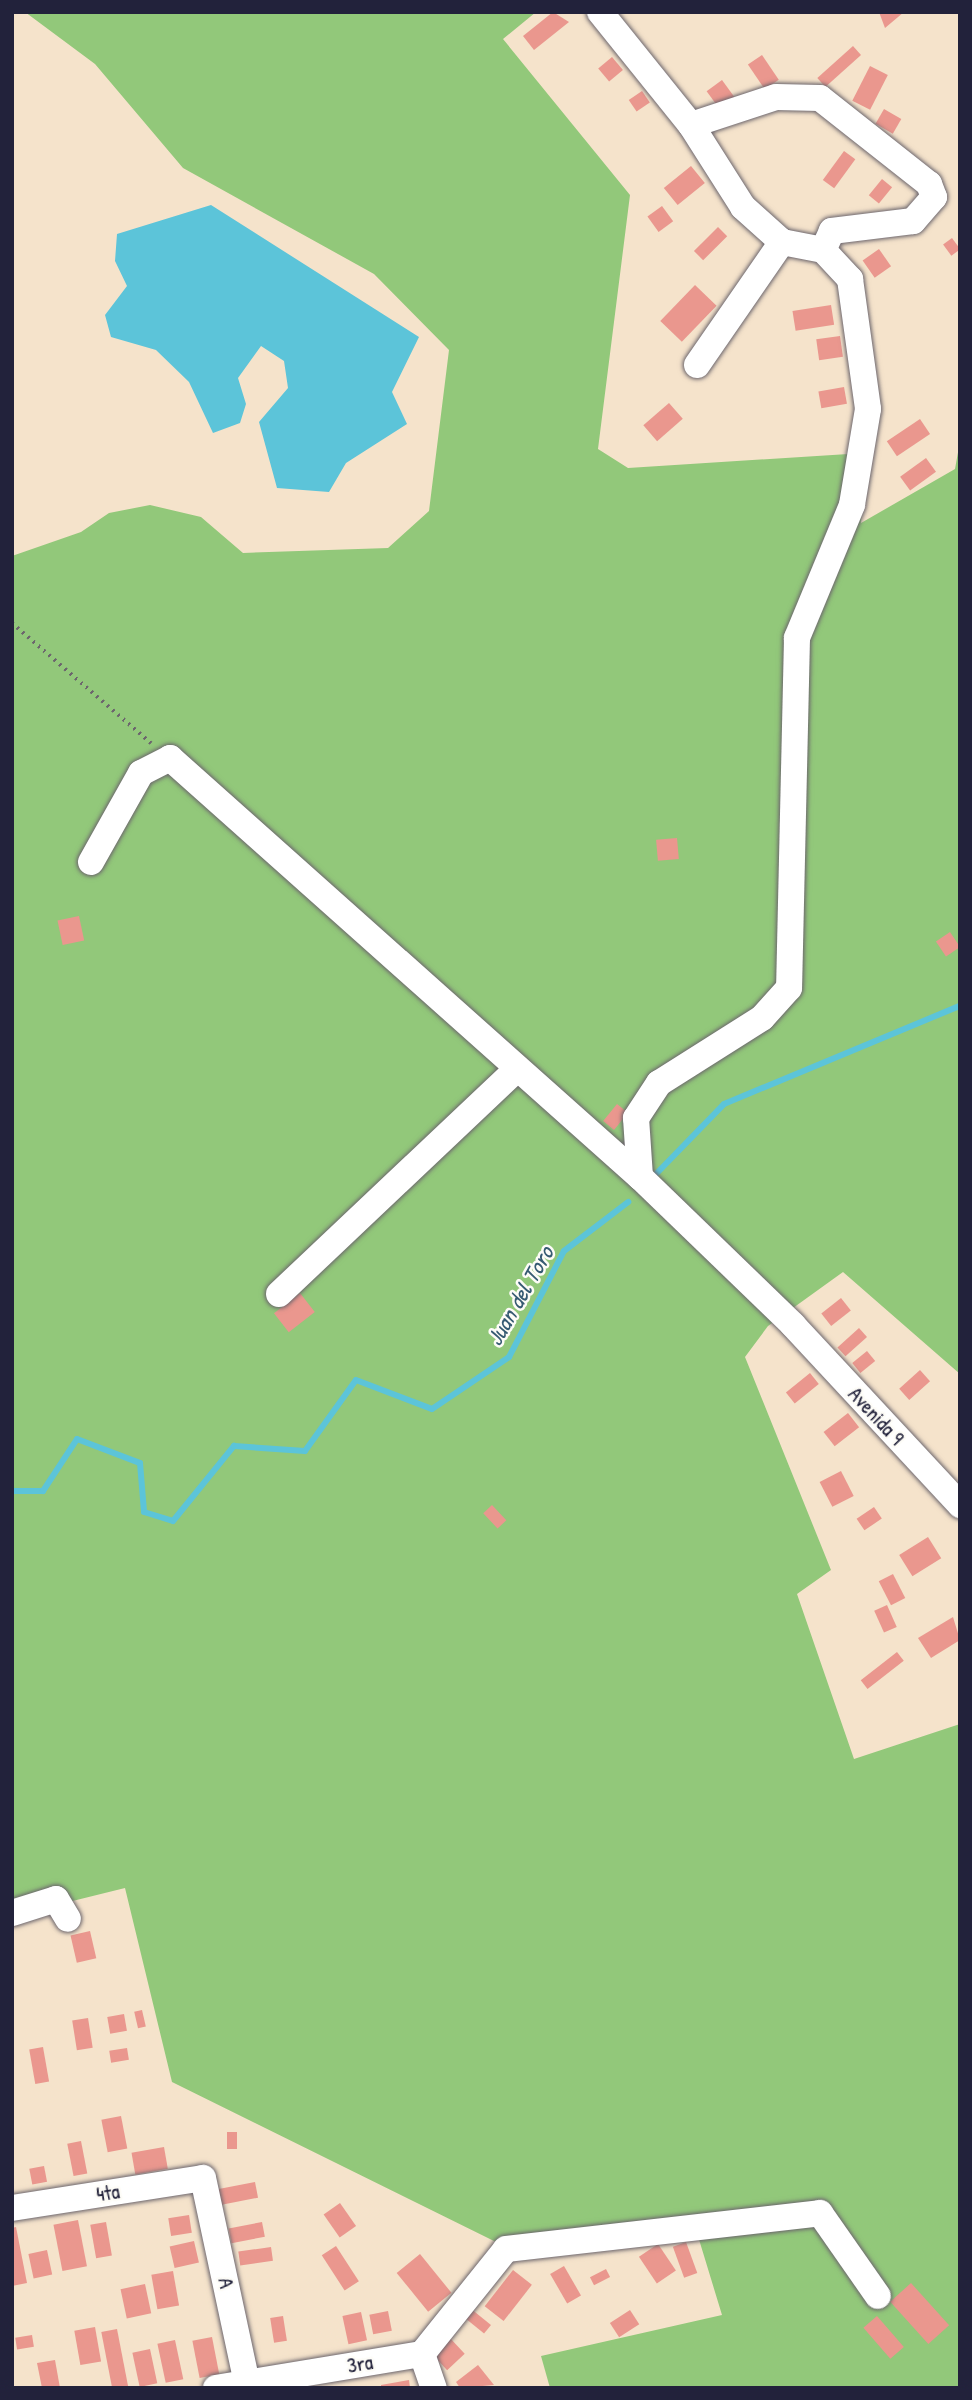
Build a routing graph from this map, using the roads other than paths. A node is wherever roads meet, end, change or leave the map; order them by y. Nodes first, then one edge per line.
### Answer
1 (600, 12) edge
2 (691, 125) junction
3 (782, 242) junction
4 (823, 250) junction
5 (697, 365) dead end
6 (91, 862) dead end
7 (517, 1069) junction
8 (640, 1177) junction
9 (279, 1294) dead end
10 (960, 1505) edge
11 (12, 1913) edge
12 (68, 1919) dead end
13 (203, 2178) joint
14 (12, 2208) edge
15 (878, 2296) dead end
16 (422, 2354) junction
17 (248, 2385) edge
18 (216, 2388) edge
19 (434, 2388) edge

1 - 2 street
2 - 3 street
2 - 4 street
3 - 4 street
3 - 5 street
4 - 8 street
6 - 7 street, Avenida 9
7 - 8 street, Avenida 9
7 - 9 street
8 - 10 street, Avenida 9
11 - 12 street
13 - 14 street, 4ta
13 - 17 street, A
15 - 16 street
16 - 17 street, 3ra
16 - 19 street
17 - 18 street, 3ra

